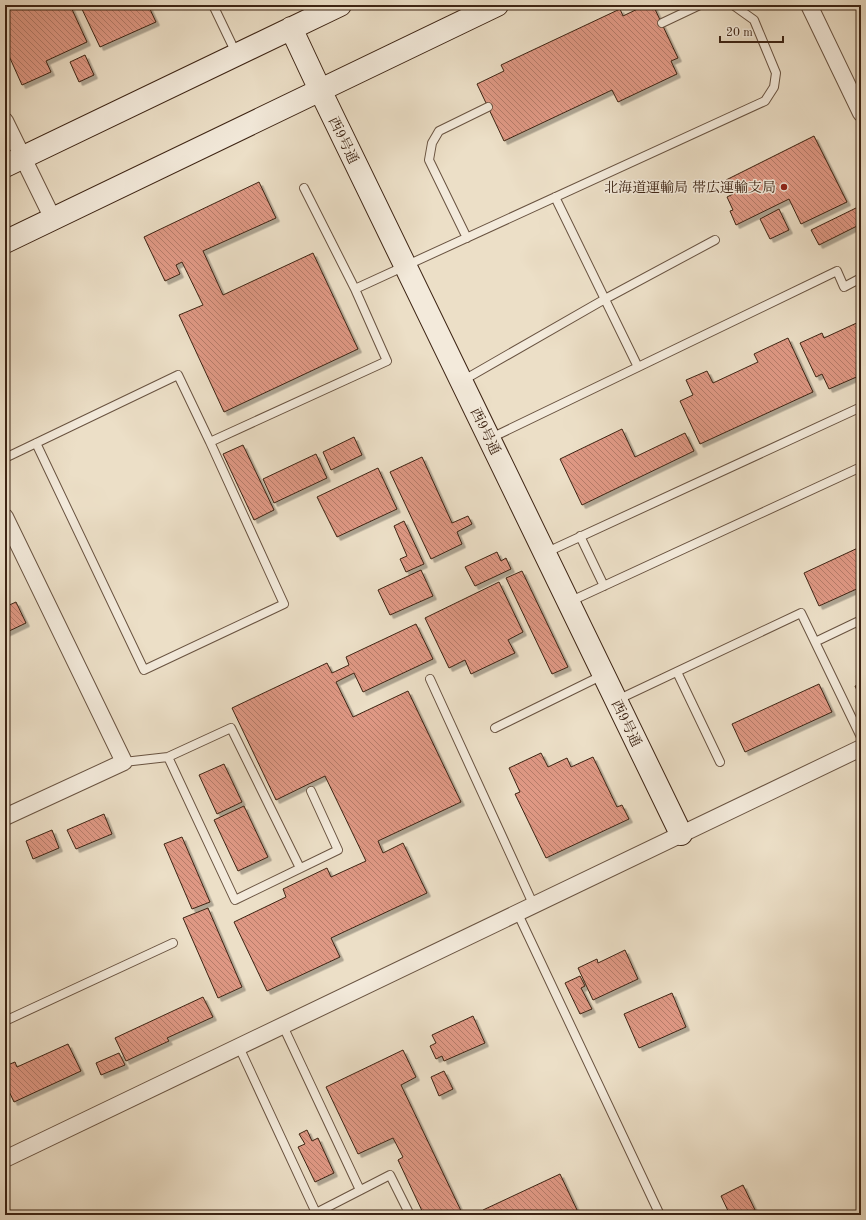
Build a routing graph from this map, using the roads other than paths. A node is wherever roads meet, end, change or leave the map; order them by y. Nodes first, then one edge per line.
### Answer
1 (215, 5) edge
2 (340, 5) edge
3 (497, 5) edge
4 (700, 5) edge
5 (733, 5) edge
6 (808, 5) edge
7 (662, 23) dead end
8 (291, 28) junction
9 (237, 54) junction
10 (320, 90) junction
11 (488, 107) dead end
12 (861, 113) edge
13 (5, 121) edge
14 (14, 162) edge
15 (304, 188) dead end
16 (555, 197) junction
17 (53, 219) junction
18 (467, 238) junction
19 (715, 240) dead end
20 (5, 242) edge
21 (406, 266) junction
22 (861, 278) edge
23 (355, 289) junction
24 (605, 299) junction
25 (638, 367) junction
26 (462, 382) junction
27 (858, 408) dead end
28 (489, 439) junction
29 (210, 442) junction
30 (36, 443) junction
31 (5, 458) edge
32 (861, 467) edge
33 (5, 517) edge
34 (580, 536) junction
35 (544, 553) junction
36 (604, 586) junction
37 (568, 602) junction
38 (861, 620) edge
39 (815, 642) junction
40 (677, 672) junction
41 (604, 675) junction
42 (430, 679) dead end
43 (616, 700) junction
44 (496, 728) dead end
45 (861, 737) edge
46 (861, 748) edge
47 (168, 757) junction
48 (124, 762) junction
49 (720, 762) dead end
50 (311, 791) dead end
51 (5, 817) edge
52 (681, 834) junction
53 (300, 868) junction
54 (534, 906) junction
55 (518, 914) junction
56 (173, 943) dead end
57 (5, 1021) edge
58 (283, 1026) junction
59 (239, 1047) junction
60 (5, 1159) edge
61 (360, 1190) junction
62 (317, 1214) edge
63 (410, 1215) edge
64 (660, 1215) edge

1 - 9 lane
2 - 8 street
3 - 10 street
4 - 7 lane
5 - 16 lane
6 - 12 street
8 - 9 street
8 - 10 street, 西9号通
9 - 14 street
10 - 17 street
10 - 21 street, 西9号通
11 - 18 lane
13 - 14 street
14 - 17 street
15 - 23 lane
16 - 18 lane
16 - 24 lane
17 - 20 street
18 - 21 lane
19 - 24 lane
21 - 23 lane
21 - 26 street, 西9号通
22 - 25 lane
23 - 29 lane
24 - 25 lane
24 - 26 lane
25 - 28 lane
26 - 28 street, 西9号通
27 - 34 lane
28 - 35 street, 西9号通
29 - 30 lane
29 - 30 lane
30 - 31 lane
32 - 36 lane
33 - 48 street
34 - 35 lane
34 - 36 lane
35 - 37 street, 西9号通
36 - 37 lane
37 - 41 street, 西9号通
38 - 39 lane
39 - 40 lane
39 - 45 lane
40 - 43 lane
40 - 49 lane
41 - 43 street, 西9号通
41 - 44 lane
42 - 54 lane
43 - 52 street, 西9号通
46 - 52 street
47 - 48 lane
47 - 53 lane
47 - 53 lane
48 - 51 street
50 - 53 lane
52 - 54 street
54 - 55 street
55 - 58 street
55 - 64 lane
56 - 57 lane
58 - 59 street
58 - 61 lane
59 - 60 street
59 - 62 lane
61 - 62 lane
61 - 63 lane

